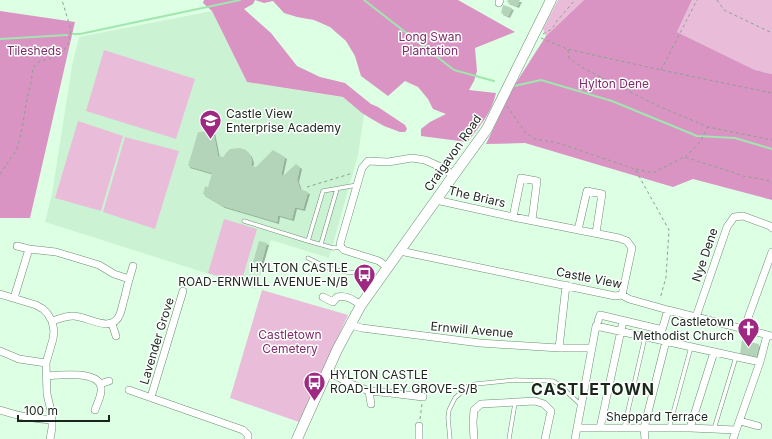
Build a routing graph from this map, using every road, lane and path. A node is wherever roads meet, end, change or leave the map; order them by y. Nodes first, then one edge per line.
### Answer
1 (62, 0) edge
2 (551, 0) edge
3 (575, 0) edge
4 (697, 0) edge
5 (717, 0) edge
6 (772, 33) edge
7 (536, 36) junction
8 (567, 49) junction
9 (661, 70) junction
10 (772, 93) edge
11 (502, 99) junction
12 (708, 127) junction
13 (772, 140) edge
14 (684, 157) junction
15 (635, 169) junction
16 (361, 171) junction
17 (0, 174) edge
18 (452, 176) junction
19 (772, 183) edge
20 (357, 185) junction
21 (307, 187) dead end
22 (337, 189) junction
23 (436, 200) junction
24 (513, 217) junction
25 (532, 220) junction
26 (244, 221) dead end
27 (772, 228) edge
28 (578, 230) junction
29 (596, 233) junction
30 (308, 241) junction
31 (321, 244) junction
32 (17, 246) dead end
33 (341, 248) junction
34 (29, 249) junction
35 (400, 251) junction
36 (772, 252) edge
37 (308, 258) dead end
38 (133, 266) dead end
39 (388, 267) junction
40 (129, 279) junction
41 (378, 280) junction
42 (566, 285) junction
43 (183, 291) dead end
44 (0, 294) edge
45 (622, 295) junction
46 (323, 296) dead end
47 (14, 298) junction
48 (660, 299) dead end
49 (361, 305) junction
50 (668, 310) junction
51 (696, 317) junction
52 (52, 321) junction
53 (598, 321) dead end
54 (623, 321) junction
55 (112, 324) junction
56 (350, 325) junction
57 (659, 329) dead end
58 (744, 329) junction
59 (621, 331) junction
60 (116, 336) dead end
61 (769, 336) edge
62 (646, 337) junction
63 (663, 341) junction
64 (690, 347) junction
65 (559, 348) junction
66 (592, 348) junction
67 (0, 351) edge
68 (714, 352) junction
69 (736, 357) junction
70 (760, 362) junction
71 (46, 363) junction
72 (327, 371) junction
73 (46, 376) junction
74 (109, 381) dead end
75 (100, 384) junction
76 (129, 390) dead end
77 (369, 391) junction
78 (151, 398) junction
79 (423, 398) joint
80 (515, 402) junction
81 (371, 404) dead end
82 (581, 406) junction
83 (0, 410) edge
84 (95, 410) dead end
85 (52, 420) junction
86 (740, 421) junction
87 (419, 426) joint
88 (758, 426) dead end
89 (577, 428) junction
90 (600, 428) junction
91 (624, 428) junction
92 (644, 428) junction
93 (668, 428) junction
94 (690, 428) junction
95 (714, 429) junction
96 (736, 430) junction
97 (50, 439) edge
98 (248, 439) edge
99 (298, 439) edge
100 (419, 439) edge
101 (450, 439) edge
102 (474, 439) edge
103 (509, 439) edge
104 (545, 439) edge
105 (575, 439) edge
106 (645, 439) edge
107 (733, 439) edge

1 - 17 path
2 - 7 street, Craigavon Road
3 - 7 path
4 - 9 path
5 - 6 path
7 - 8 path
7 - 11 street, Craigavon Road
8 - 9 path
8 - 12 path
9 - 10 path
11 - 15 path
11 - 18 street, Craigavon Road
12 - 13 path
12 - 14 path
14 - 15 path
14 - 19 path
15 - 48 path
16 - 18 street
16 - 20 street
16 - 21 path
18 - 23 street, Craigavon Road
20 - 22 lane
20 - 33 street
22 - 30 lane
22 - 31 lane
23 - 24 street, The Briars
23 - 35 street, Craigavon Road
24 - 25 street, The Briars
24 - 25 street, The Briars
25 - 28 street, The Briars
26 - 30 lane
27 - 51 street, Nye Dene
28 - 29 street, The Briars
28 - 29 street
29 - 45 street, The Briars
30 - 31 lane
31 - 33 lane
32 - 34 street
33 - 39 street
34 - 40 street
34 - 47 street
35 - 39 street, Craigavon Road
35 - 42 street, Castle View
36 - 58 street
37 - 41 lane
38 - 40 street
39 - 41 street, Craigavon Road
40 - 55 street
41 - 49 street, Craigavon Road
42 - 45 street, Castle View
42 - 65 street
43 - 78 street, Lavender Grove
44 - 47 street
45 - 50 street, Castle View
46 - 49 street
47 - 52 street
49 - 56 street, Craigavon Road
50 - 51 street, Castle View
50 - 63 street
51 - 58 street, Castle View
52 - 55 street
52 - 71 street
53 - 54 street
54 - 57 street
54 - 59 street
55 - 60 street
56 - 65 street, Ernwill Avenue
56 - 72 street, Craigavon Road
58 - 61 street, Castle View
59 - 62 street
59 - 66 street
59 - 90 street
61 - 70 street
62 - 63 street
62 - 91 lane
63 - 64 street
63 - 92 street
64 - 68 street
64 - 93 lane
65 - 66 street, Ernwill Avenue
66 - 82 street
67 - 71 street
68 - 69 street
68 - 94 street
69 - 70 street
69 - 95 lane
70 - 86 street
71 - 73 street
72 - 77 street
72 - 99 street, Craigavon Road
73 - 75 street
73 - 85 street
74 - 75 street
75 - 84 street
76 - 78 street
77 - 79 street
77 - 81 street
78 - 98 street
79 - 87 path
80 - 102 street
80 - 103 lane
80 - 104 street
82 - 89 street
82 - 101 lane
83 - 85 street
85 - 97 street
86 - 88 street
86 - 96 street
87 - 100 street
89 - 90 street, Sheppard Terrace
89 - 105 street
90 - 91 street, Sheppard Terrace
91 - 92 street, Sheppard Terrace
92 - 93 street, Sheppard Terrace
92 - 106 street
93 - 94 street, Sheppard Terrace
94 - 95 street, Sheppard Terrace
95 - 96 street, Sheppard Terrace
96 - 107 street

